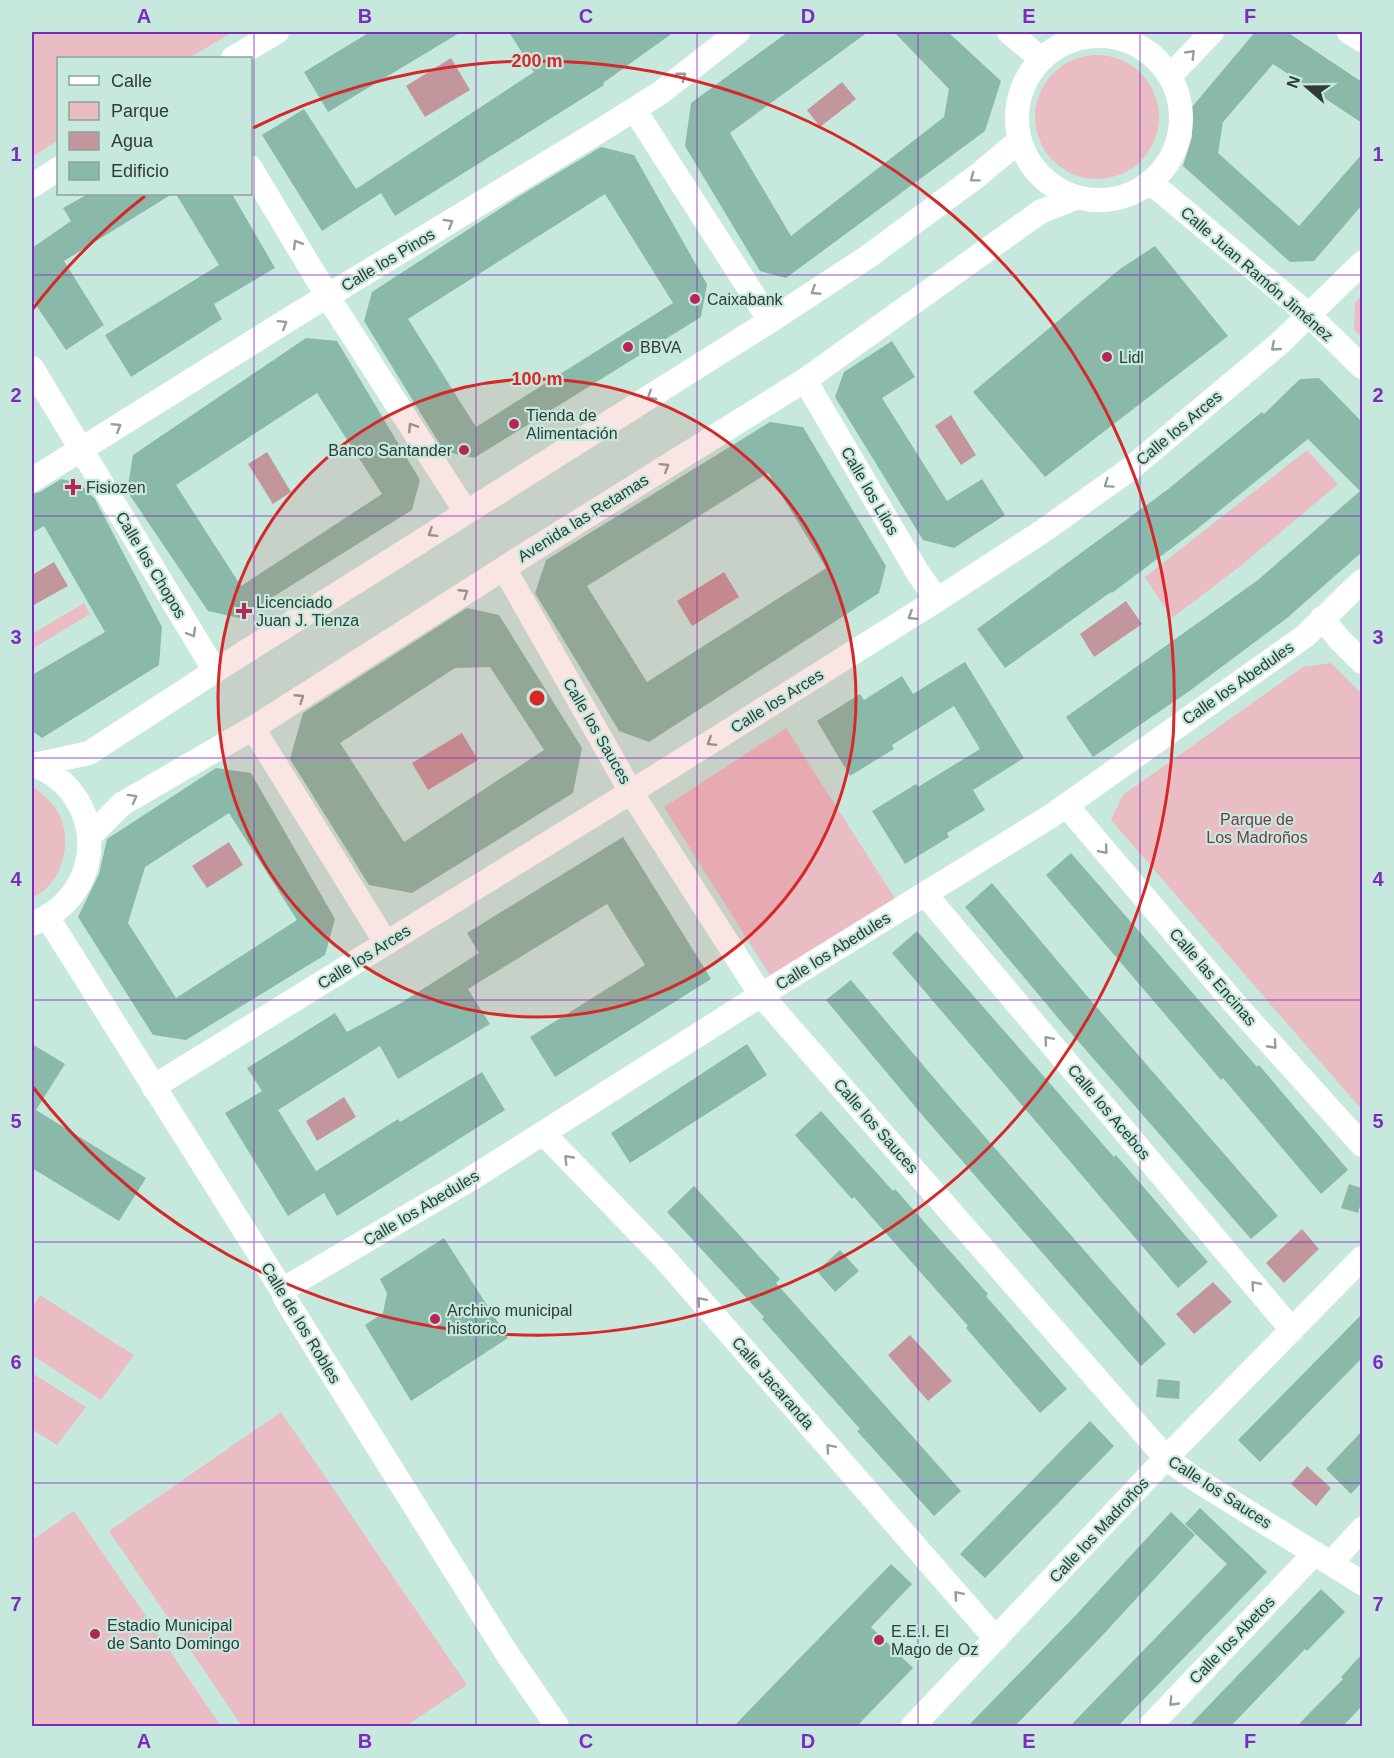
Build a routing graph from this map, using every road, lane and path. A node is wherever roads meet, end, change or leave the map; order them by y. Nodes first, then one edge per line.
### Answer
1 (277, 32) edge
2 (738, 32) edge
3 (1009, 32) edge
4 (1212, 32) edge
5 (1349, 32) edge
6 (1131, 36) edge
7 (1362, 40) edge
8 (235, 57) edge
9 (1041, 59) junction
10 (1170, 76) junction
11 (634, 109) junction
12 (1019, 141) junction
13 (252, 170) edge
14 (57, 171) edge
15 (1150, 182) junction
16 (32, 186) edge
17 (1075, 198) junction
18 (1362, 263) edge
19 (328, 297) junction
20 (1309, 315) junction
21 (770, 321) junction
22 (1362, 367) edge
23 (32, 368) edge
24 (805, 380) junction
25 (81, 450) junction
26 (32, 480) edge
27 (466, 512) junction
28 (504, 568) junction
29 (1362, 582) edge
30 (937, 600) junction
31 (1322, 618) junction
32 (1362, 662) edge
33 (215, 670) junction
34 (253, 728) junction
35 (33, 764) edge
36 (631, 792) junction
37 (1066, 805) junction
38 (89, 837) junction
39 (925, 894) junction
40 (40, 921) edge
41 (386, 943) junction
42 (761, 995) junction
43 (153, 1087) junction
44 (543, 1133) junction
45 (1362, 1145) edge
46 (1362, 1258) edge
47 (282, 1290) junction
48 (1292, 1330) junction
49 (1166, 1458) junction
50 (1362, 1529) edge
51 (1323, 1558) junction
52 (1362, 1583) edge
53 (996, 1639) junction
54 (557, 1726) edge
55 (913, 1726) edge
56 (1150, 1726) edge

1 - 8 street
11 -> 2 street, Calle los Pinos
3 - 9 street
10 -> 4 street
5 - 7 street
6 - 9 street
6 - 10 street
9 - 12 street
10 - 15 street
19 -> 11 street, Calle los Pinos
11 - 21 street
12 - 17 street
12 -> 21 street
19 -> 13 street
14 - 16 street
15 - 17 street
15 - 20 street, Calle Juan Ramón Jiménez
17 - 24 street, Avenida las Retamas
18 - 20 street, Calle los Arces
25 -> 19 street, Calle los Pinos
27 -> 19 street
20 - 22 street, Calle Juan Ramón Jiménez
20 -> 30 street, Calle los Arces
21 -> 27 street
23 - 25 street, Calle los Chopos
28 -> 24 street, Avenida las Retamas
24 - 30 street, Calle los Lilos
25 - 26 street, Calle los Pinos
25 -> 33 street, Calle los Chopos
27 -> 33 street
34 -> 28 street, Avenida las Retamas
28 - 36 street, Calle los Sauces
29 - 31 street, Calle los Abedules
30 -> 36 street, Calle los Arces
31 - 32 street
31 - 37 street, Calle los Abedules
33 - 35 street
38 -> 34 street, Avenida las Retamas
34 - 41 street
35 - 38 street
36 - 41 street, Calle los Arces
36 - 42 street, Calle los Sauces
37 - 39 street, Calle los Abedules
37 -> 45 street, Calle las Encinas
38 - 40 street
39 - 42 street, Calle los Abedules
48 -> 39 street, Calle los Acebos
40 - 43 street, Calle de los Robles
41 - 43 street, Calle los Arces
42 - 44 street, Calle los Abedules
42 - 49 street, Calle los Sauces
43 - 47 street, Calle de los Robles
44 - 47 street, Calle los Abedules
53 -> 44 street, Calle Jacaranda
46 - 48 street, Calle los Madroños
47 - 54 street, Calle de los Robles
48 - 49 street, Calle los Madroños
49 - 51 street, Calle los Sauces
49 - 53 street, Calle los Madroños
50 - 51 street, Calle los Abetos
51 - 52 street, Calle los Sauces
51 -> 56 street, Calle los Abetos
53 - 55 street, Calle los Madroños

